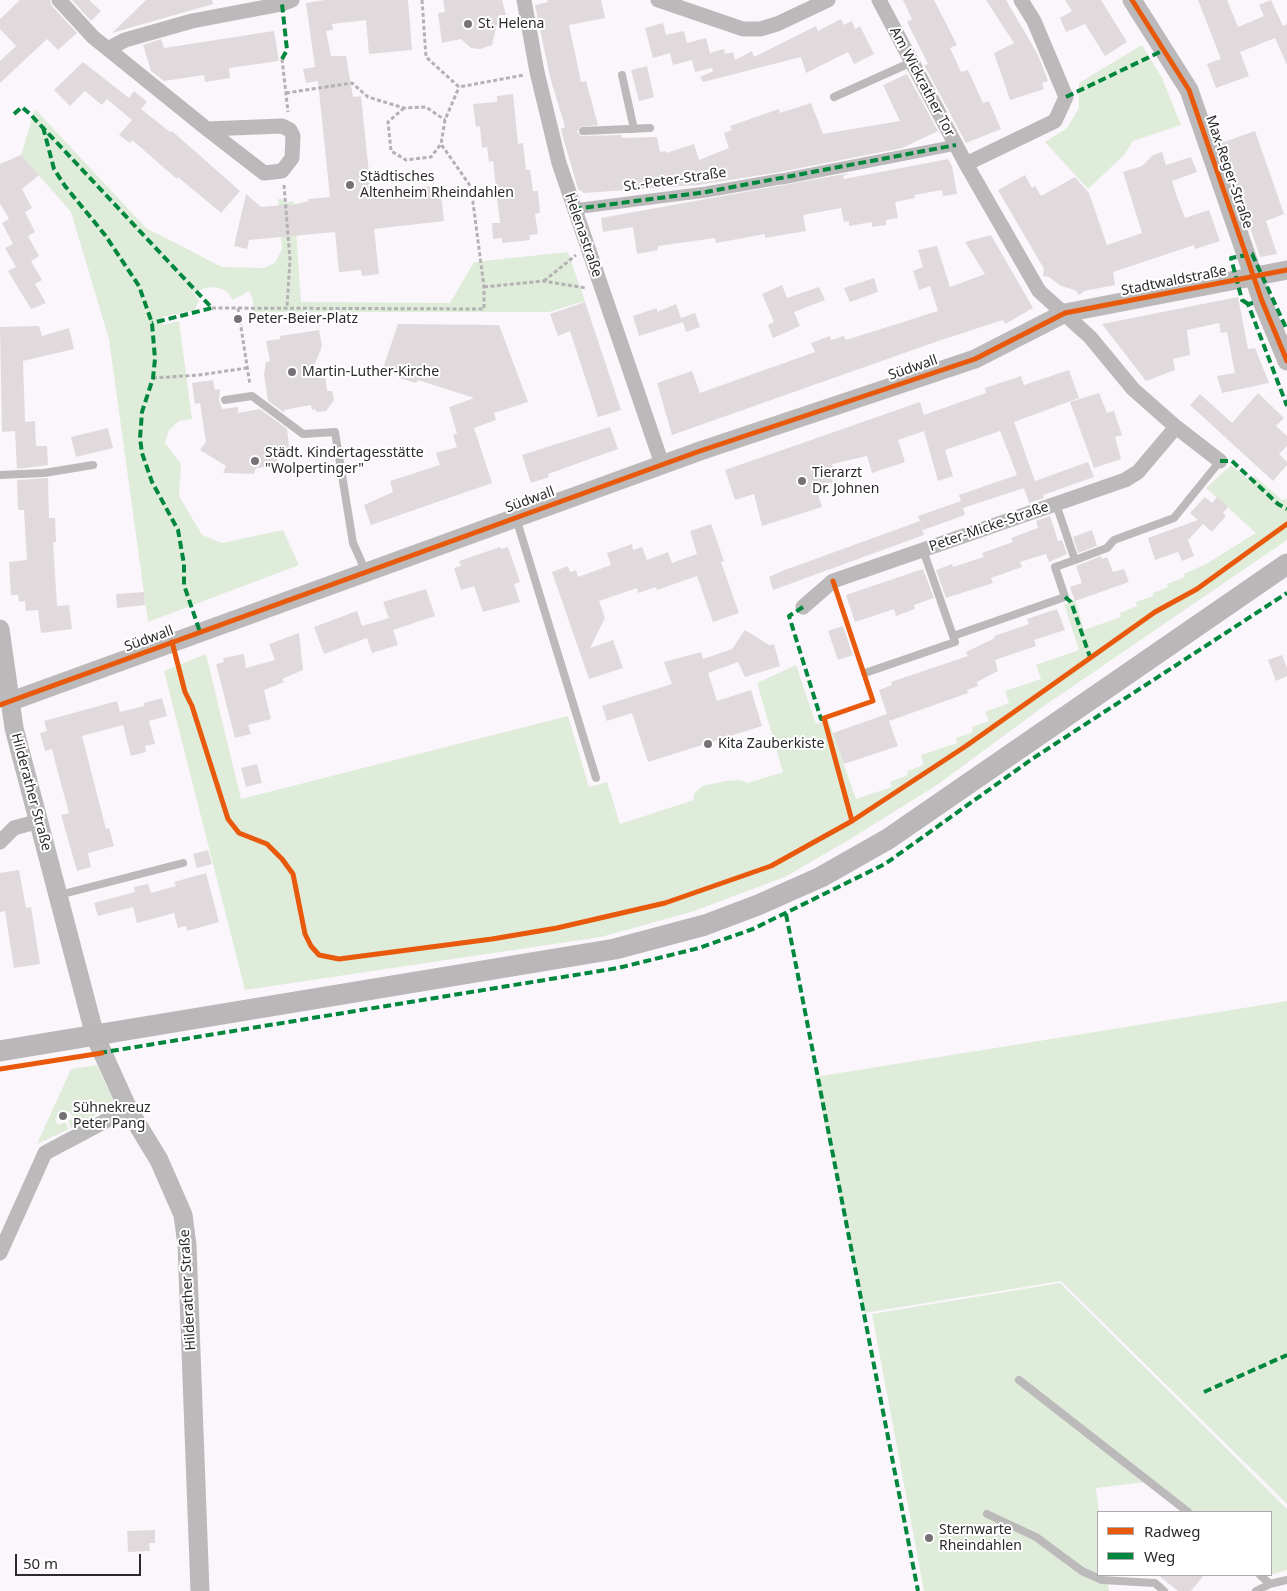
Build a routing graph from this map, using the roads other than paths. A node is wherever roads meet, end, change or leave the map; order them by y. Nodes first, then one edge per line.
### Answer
1 (59, 0) edge
2 (292, 0) edge
3 (524, 0) edge
4 (658, 0) edge
5 (828, 0) edge
6 (879, 0) edge
7 (1021, 0) edge
8 (1132, 0) edge
9 (108, 48) junction
10 (912, 62) junction
11 (622, 75) dead end
12 (834, 97) dead end
13 (650, 128) dead end
14 (207, 129) junction
15 (634, 129) junction
16 (583, 131) dead end
17 (956, 145) junction
18 (966, 164) junction
19 (574, 209) junction
20 (1287, 270) edge
21 (1253, 277) junction
22 (1065, 314) junction
23 (1287, 361) edge
24 (225, 400) dead end
25 (1176, 428) junction
26 (1220, 461) joint
27 (662, 464) junction
28 (92, 465) dead end
29 (0, 475) edge
30 (1056, 504) junction
31 (516, 518) junction
32 (923, 550) junction
33 (1075, 560) junction
34 (1287, 564) edge
35 (366, 572) junction
36 (803, 607) dead end
37 (0, 629) edge
38 (953, 636) junction
39 (865, 673) dead end
40 (4, 704) edge
41 (596, 778) dead end
42 (39, 821) junction
43 (0, 842) edge
44 (183, 863) dead end
45 (59, 895) junction
46 (95, 1036) junction
47 (0, 1051) edge
48 (128, 1109) junction
49 (0, 1252) edge
50 (1020, 1380) dead end
51 (1187, 1511) edge
52 (987, 1514) dead end
53 (1261, 1576) edge
54 (1287, 1580) edge
55 (1270, 1584) junction
56 (200, 1591) edge
57 (1164, 1591) edge
58 (1256, 1591) edge

1 - 9 street
2 - 9 street
3 - 19 street, Helenastraße
4 - 5 street
6 - 10 street, Am Wickrather Tor
7 - 18 street
8 - 21 street, Max-Reger-Straße
9 - 14 street
10 - 12 lane
10 - 17 street, Am Wickrather Tor
11 - 15 lane
13 - 15 lane
14 - 14 street
15 - 16 lane
17 - 18 street, Am Wickrather Tor
17 - 19 street, St.-Peter-Straße
18 - 22 street, Am Wickrather Tor
19 - 27 street, Helenastraße
20 - 21 street, Stadtwaldstraße
21 - 22 street, Stadtwaldstraße
21 - 23 street, Max-Reger-Straße
22 - 25 street
22 - 27 street, Südwall
24 - 35 lane
25 - 26 street
25 - 30 street, Peter-Micke-Straße
26 - 33 lane
27 - 31 street, Südwall
28 - 29 lane
30 - 32 street, Peter-Micke-Straße
30 - 33 lane, Peter-Micke-Straße
31 - 35 street, Südwall
31 - 41 lane, Südwall
32 - 36 street, Peter-Micke-Straße
32 - 38 lane, Peter-Micke-Straße
33 - 38 lane
34 - 46 main road
35 - 40 street, Südwall
37 - 40 street, Hilderather Straße
38 - 39 lane
40 - 42 street, Hilderather Straße
42 - 43 street
42 - 45 street, Hilderather Straße
44 - 45 lane
45 - 46 street, Hilderather Straße
46 - 47 main road
46 - 48 street, Hilderather Straße
48 - 49 street
48 - 56 street, Hilderather Straße
50 - 51 lane
52 - 57 lane
53 - 55 lane
54 - 55 lane
55 - 58 lane

